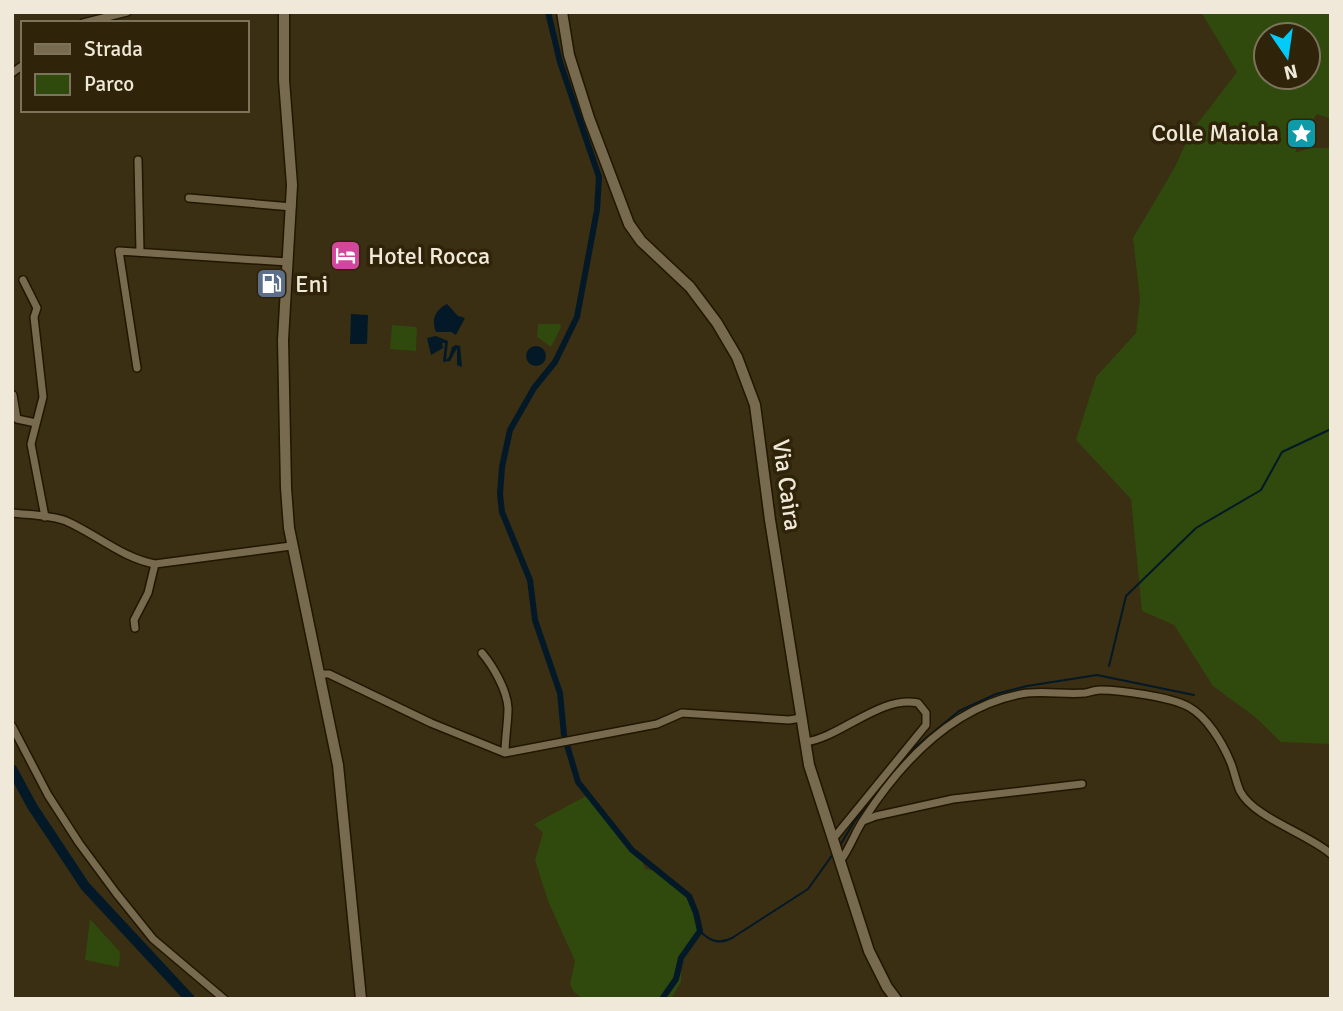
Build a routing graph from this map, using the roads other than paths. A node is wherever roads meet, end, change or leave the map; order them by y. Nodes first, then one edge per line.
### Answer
1 (127, 12) edge
2 (284, 12) edge
3 (562, 12) edge
4 (91, 21) edge
5 (138, 160) dead end
6 (189, 198) dead end
7 (292, 207) junction
8 (140, 252) junction
9 (288, 262) junction
10 (23, 280) dead end
11 (137, 368) dead end
12 (12, 395) edge
13 (36, 423) junction
14 (12, 513) edge
15 (45, 517) junction
16 (292, 546) junction
17 (155, 564) junction
18 (135, 628) dead end
19 (482, 653) dead end
20 (319, 674) junction
21 (801, 718) junction
22 (12, 726) edge
23 (805, 741) junction
24 (505, 753) junction
25 (1082, 784) dead end
26 (862, 821) junction
27 (833, 839) junction
28 (1331, 854) edge
29 (841, 860) junction
30 (224, 999) edge
31 (361, 999) edge
32 (896, 999) edge

1 - 4 street
2 - 7 street
3 - 21 street, Via Caira
5 - 8 street
6 - 7 street
7 - 9 street
8 - 9 street
8 - 11 street
9 - 16 street
10 - 13 street
12 - 13 street
13 - 15 street
14 - 15 street
15 - 17 street
16 - 17 street
16 - 20 street
17 - 18 street
19 - 24 street
20 - 24 street
20 - 31 street
21 - 23 street, Via Caira
21 - 24 street
22 - 30 street
23 - 27 street, Via Caira
23 - 27 street
25 - 26 street
26 - 28 street
26 - 29 street
27 - 29 street, Via Caira
29 - 32 street, Via Caira

